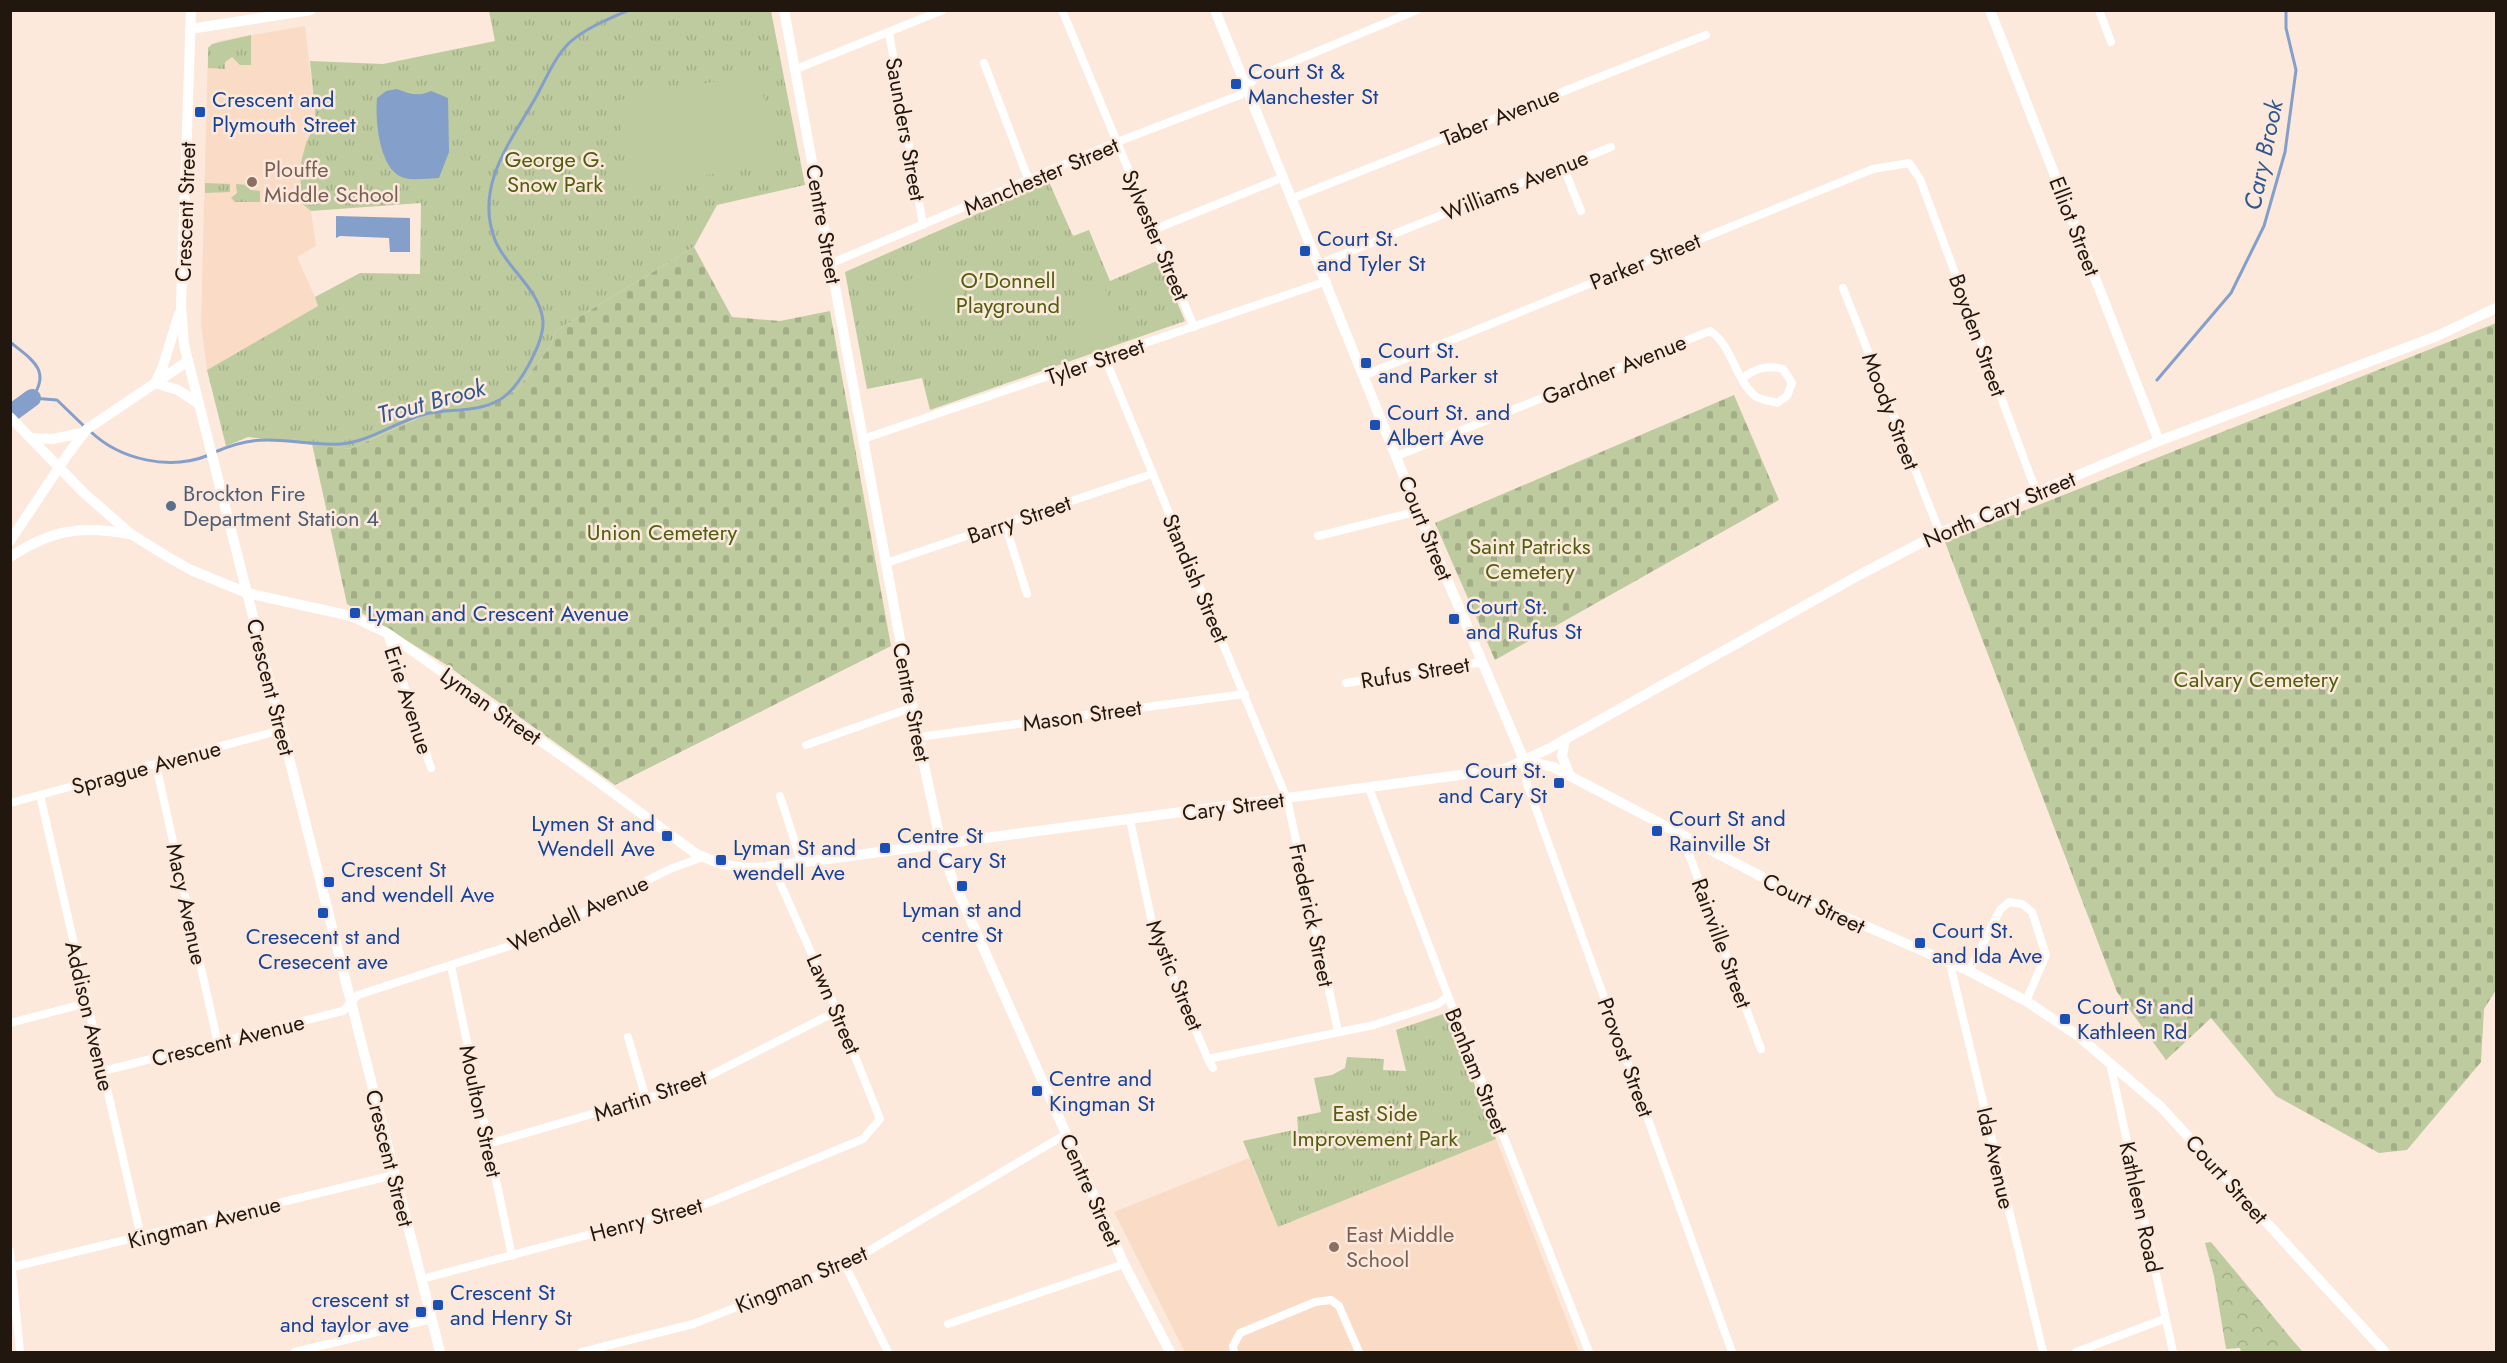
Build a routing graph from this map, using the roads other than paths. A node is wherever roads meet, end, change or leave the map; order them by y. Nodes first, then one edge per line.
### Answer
1 (190, 10) edge
2 (311, 10) edge
3 (784, 10) edge
4 (943, 10) edge
5 (1062, 10) edge
6 (1215, 10) edge
7 (1417, 10) edge
8 (1990, 10) edge
9 (2099, 10) edge
10 (190, 29) junction
11 (889, 33) junction
12 (1706, 34) dead end
13 (2111, 42) dead end
14 (984, 63) dead end
15 (796, 69) junction
16 (1247, 87) junction
17 (1117, 142) junction
18 (1611, 147) dead end
19 (1563, 166) junction
20 (1284, 177) junction
21 (1920, 179) joint
22 (1029, 181) junction
23 (1293, 198) junction
24 (1581, 211) dead end
25 (923, 225) junction
26 (1153, 230) junction
27 (832, 263) junction
28 (1319, 264) junction
29 (1327, 281) junction
30 (1843, 288) dead end
31 (181, 306) junction
32 (2496, 308) edge
33 (1194, 327) junction
34 (1105, 358) junction
35 (188, 361) junction
36 (1365, 375) junction
37 (1742, 380) junction
38 (155, 383) junction
39 (199, 404) junction
40 (14, 421) edge
41 (83, 433) junction
42 (31, 438) junction
43 (863, 440) junction
44 (2159, 441) junction
45 (1397, 456) junction
46 (58, 469) junction
47 (1152, 474) junction
48 (2036, 491) junction
49 (1418, 511) junction
50 (1005, 524) junction
51 (1940, 533) junction
52 (131, 534) junction
53 (1318, 536) dead end
54 (10, 541) edge
55 (10, 557) edge
56 (886, 563) junction
57 (247, 593) junction
58 (1027, 594) dead end
59 (387, 633) junction
60 (1483, 662) junction
61 (1346, 683) dead end
62 (1245, 694) junction
63 (913, 707) junction
64 (281, 730) junction
65 (918, 736) junction
66 (1566, 739) junction
67 (806, 746) dead end
68 (1524, 760) junction
69 (156, 765) junction
70 (431, 768) dead end
71 (1570, 777) junction
72 (1369, 788) junction
73 (40, 795) junction
74 (780, 796) dead end
75 (1287, 799) junction
76 (10, 803) edge
77 (1130, 820) junction
78 (1683, 838) junction
79 (941, 845) junction
80 (703, 857) junction
81 (802, 864) junction
82 (773, 867) junction
83 (1950, 964) junction
84 (451, 966) junction
85 (1969, 971) junction
86 (1448, 996) junction
87 (2026, 1001) junction
88 (87, 1003) junction
89 (350, 1003) junction
90 (837, 1011) junction
91 (10, 1023) edge
92 (1338, 1031) junction
93 (628, 1037) dead end
94 (218, 1044) junction
95 (1761, 1049) dead end
96 (1208, 1059) junction
97 (2110, 1061) junction
98 (1213, 1068) dead end
99 (103, 1071) junction
100 (646, 1099) junction
101 (1066, 1134) junction
102 (863, 1139) joint
103 (488, 1144) junction
104 (394, 1175) junction
105 (141, 1237) junction
106 (10, 1251) edge
107 (512, 1256) junction
108 (1124, 1264) junction
109 (845, 1265) junction
110 (13, 1267) junction
111 (422, 1279) junction
112 (431, 1319) junction
113 (2164, 1319) junction
114 (948, 1324) dead end
115 (20, 1353) edge
116 (295, 1353) edge
117 (440, 1353) edge
118 (582, 1353) edge
119 (888, 1353) edge
120 (1170, 1353) edge
121 (1234, 1353) edge
122 (1359, 1353) edge
123 (1589, 1353) edge
124 (1732, 1353) edge
125 (2043, 1353) edge
126 (2076, 1353) edge
127 (2173, 1353) edge
128 (2385, 1353) edge

1 - 10 main road, Crescent Street
2 - 10 main road
3 - 15 main road, Centre Street
4 - 11 street
5 - 17 street, Sylvester Street
6 - 16 main road, Court Street
7 - 16 street, Manchester Street
8 - 44 main road, Elliot Street
9 - 13 street
10 - 31 main road, Crescent Street
11 - 15 street
11 - 25 street, Saunders Street
12 - 23 street, Taber Avenue
14 - 22 street
15 - 27 main road, Centre Street
16 - 17 street, Manchester Street
16 - 20 main road, Court Street
17 - 22 street, Manchester Street
17 - 26 street, Sylvester Street
18 - 19 street, Williams Avenue
19 - 24 street
19 - 28 street, Williams Avenue
20 - 23 main road, Court Street
20 - 26 street
21 - 36 street, Parker Street
21 - 48 street, Boyden Street
22 - 25 street, Manchester Street
23 - 28 main road, Court Street
25 - 27 street, Manchester Street
26 - 33 street, Sylvester Street
27 - 43 main road, Centre Street
28 - 29 main road, Court Street
29 - 33 street, Tyler Street
29 - 36 main road, Court Street
30 - 51 street, Moody Street
31 - 35 main road, Crescent Street
31 - 38 main road
32 - 44 main road, North Cary Street
33 - 34 street, Tyler Street
34 - 43 street, Tyler Street
34 - 47 street, Standish Street
35 - 38 main road
35 - 39 main road, Crescent Street
36 - 45 main road, Court Street
37 - 37 street
37 - 45 street, Gardner Avenue
38 - 39 main road
38 - 41 main road
39 - 57 main road, Crescent Street
40 - 42 main road, Lyman Street
41 - 42 main road
41 - 46 main road
42 - 46 main road, Lyman Street
43 - 56 main road, Centre Street
44 - 48 main road, North Cary Street
45 - 49 main road, Court Street
46 - 52 main road, Lyman Street
46 - 54 main road
47 - 50 street, Barry Street
47 - 62 street, Standish Street
48 - 51 main road, North Cary Street
49 - 53 street
49 - 60 main road, Court Street
50 - 56 street, Barry Street
50 - 58 street
51 - 66 main road, North Cary Street
52 - 55 main road
52 - 57 main road, Lyman Street
56 - 63 main road, Centre Street
57 - 59 main road, Lyman Street
57 - 64 main road, Crescent Street
59 - 70 street, Erie Avenue
59 - 80 main road, Lyman Street
60 - 61 street, Rufus Street
60 - 68 main road, Court Street
62 - 65 street, Mason Street
62 - 75 street, Standish Street
63 - 65 main road, Centre Street
63 - 67 street
64 - 69 street, Sprague Avenue
64 - 89 main road, Crescent Street
65 - 79 main road, Centre Street
66 - 68 main road, North Cary Street
66 - 71 main road
68 - 71 main road, Court Street
68 - 72 main road, Cary Street
68 - 124 street, Provost Street
69 - 73 street, Sprague Avenue
69 - 94 street, Macy Avenue
71 - 78 main road, Court Street
72 - 75 main road, Cary Street
72 - 86 street, Benham Street
73 - 76 street, Sprague Avenue
73 - 88 street, Addison Avenue
74 - 81 street
75 - 77 main road, Cary Street
75 - 92 street, Frederick Street
77 - 79 main road, Cary Street
77 - 96 street, Mystic Street
78 - 83 main road, Court Street
78 - 95 street, Rainville Street
79 - 81 main road, Lyman Street
79 - 101 main road, Centre Street
80 - 82 main road, Lyman Street
80 - 84 street, Wendell Avenue
81 - 82 main road, Lyman Street
82 - 90 street, Lawn Street
83 - 85 main road, Court Street
83 - 125 street, Ida Avenue
84 - 89 street, Wendell Avenue
84 - 103 street, Moulton Street
85 - 87 main road, Court Street
85 - 87 street
86 - 92 street
86 - 123 street, Benham Street
87 - 97 main road, Court Street
88 - 91 street
88 - 99 street, Addison Avenue
89 - 94 street, Crescent Avenue
89 - 104 main road, Crescent Street
90 - 100 street, Martin Street
90 - 102 street, Lawn Street
92 - 96 street
93 - 100 street
94 - 99 street, Crescent Avenue
96 - 98 street, Mystic Street
97 - 113 street, Kathleen Road
97 - 128 main road, Court Street
99 - 105 street, Addison Avenue
100 - 103 street, Martin Street
101 - 108 main road, Centre Street
101 - 109 street, Kingman Street
102 - 107 street, Henry Street
103 - 107 street, Moulton Street
104 - 105 street, Kingman Avenue
104 - 111 main road, Crescent Street
105 - 110 street, Kingman Avenue
106 - 110 street
107 - 111 street, Henry Street
108 - 114 street
108 - 120 main road, Centre Street
109 - 118 street, Kingman Street
109 - 119 street
110 - 115 street
111 - 112 main road, Crescent Street
112 - 116 street
112 - 117 main road, Crescent Street
113 - 126 street
113 - 127 street, Kathleen Road
121 - 122 street

